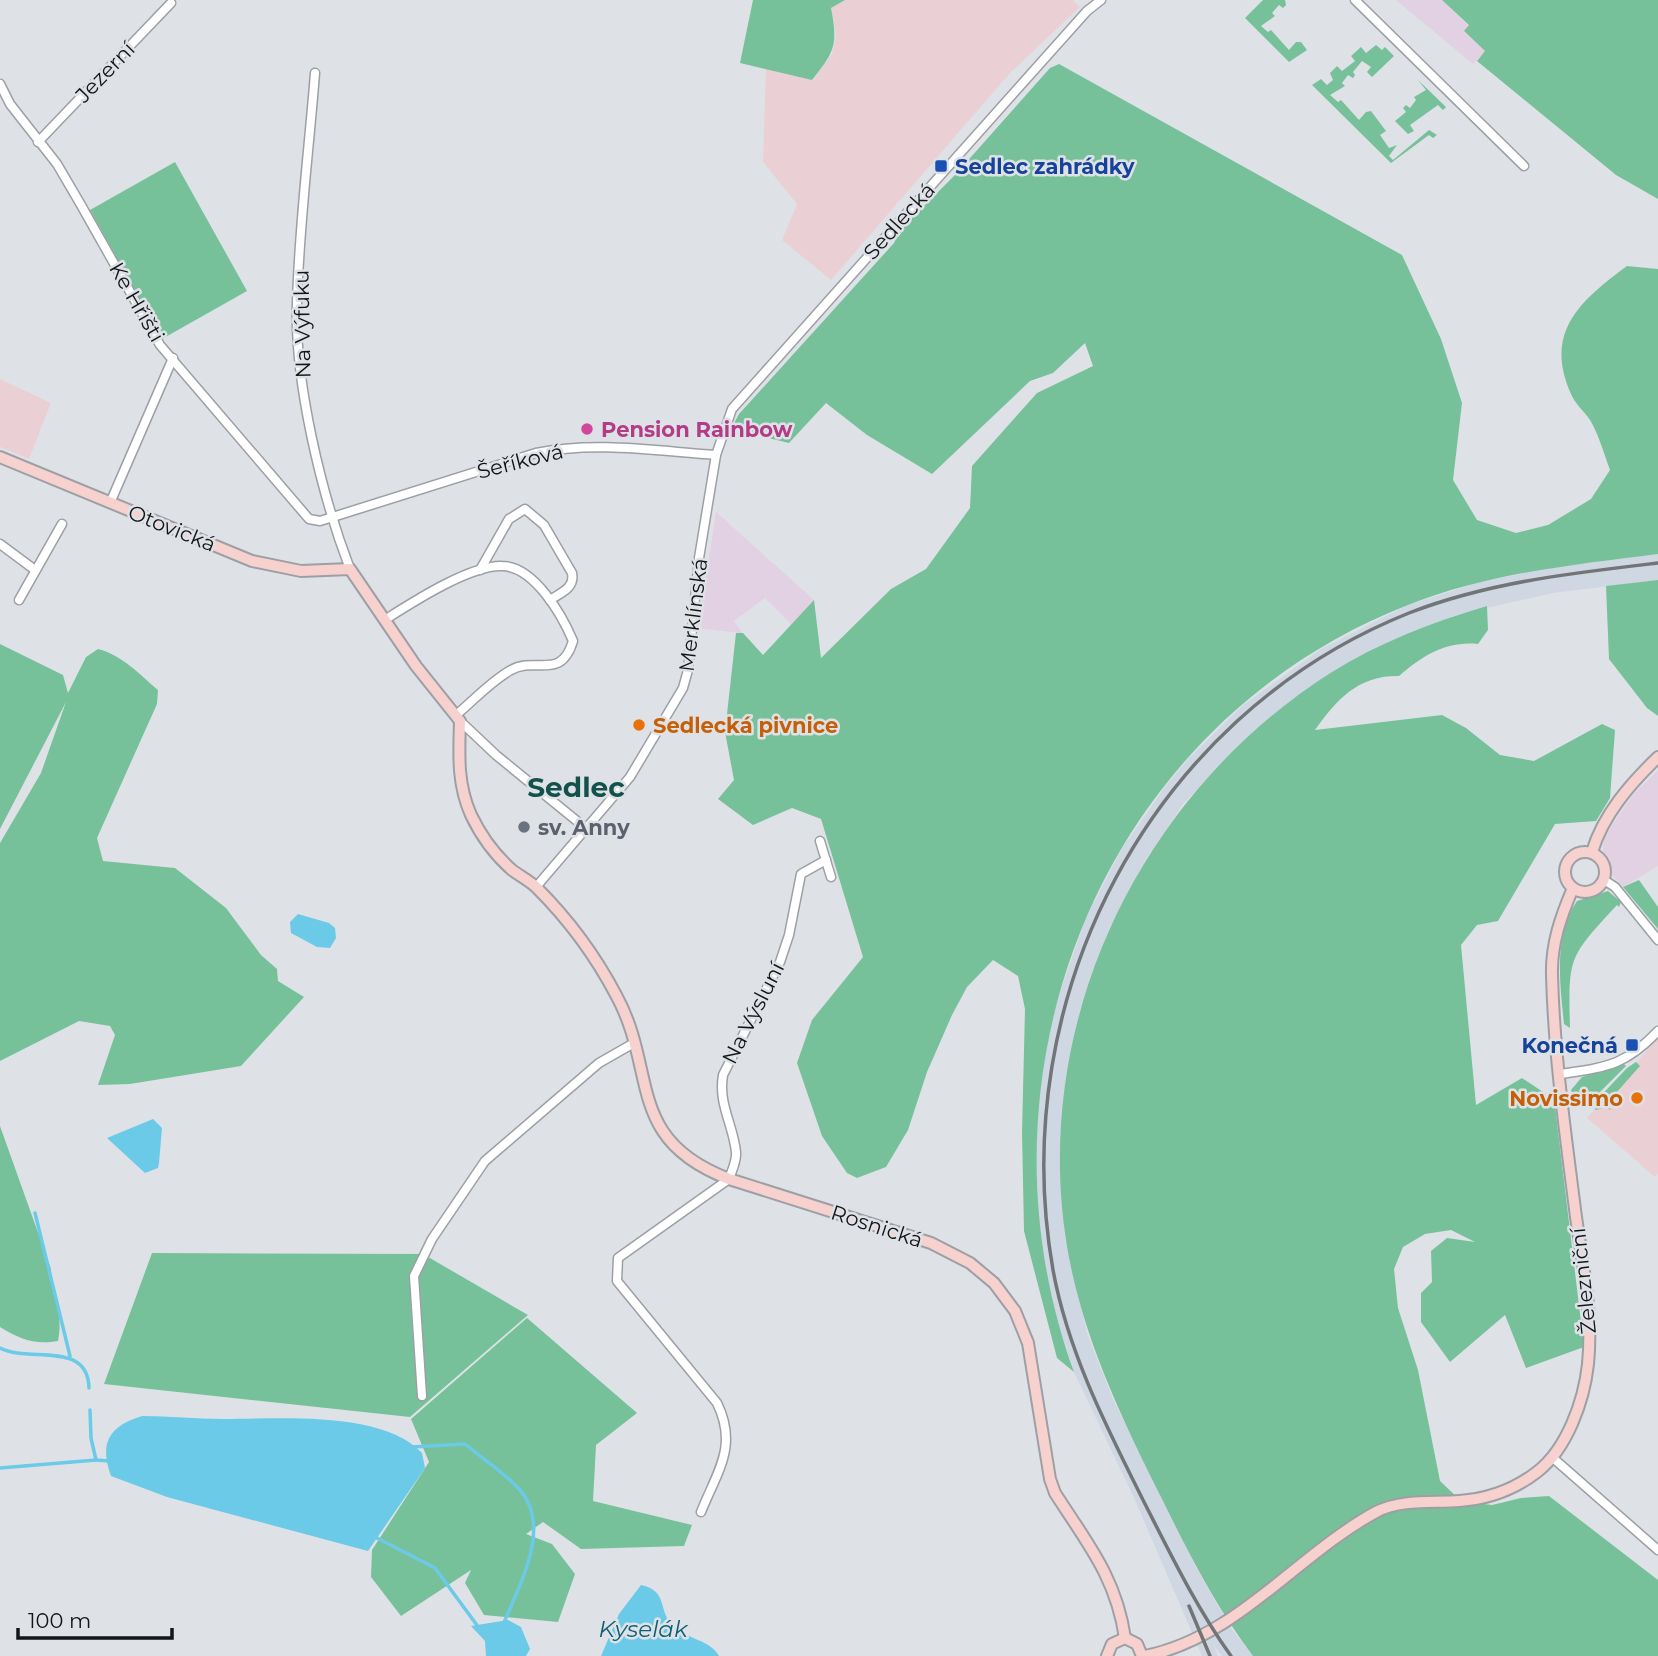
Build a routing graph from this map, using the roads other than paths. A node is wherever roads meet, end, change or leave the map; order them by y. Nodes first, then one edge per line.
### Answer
1 (1100, 0) edge
2 (1355, 0) edge
3 (171, 3) dead end
4 (315, 73) dead end
5 (0, 84) edge
6 (38, 142) junction
7 (1524, 166) dead end
8 (173, 358) junction
9 (716, 455) junction
10 (0, 457) edge
11 (110, 503) junction
12 (331, 517) junction
13 (62, 524) dead end
14 (0, 544) edge
15 (35, 569) junction
16 (350, 569) junction
17 (480, 570) junction
18 (19, 600) dead end
19 (550, 600) junction
20 (386, 619) junction
21 (458, 718) junction
22 (1658, 757) edge
23 (587, 830) junction
24 (820, 841) dead end
25 (1592, 852) junction
26 (826, 860) junction
27 (831, 877) dead end
28 (1604, 880) junction
29 (536, 887) junction
30 (1573, 888) junction
31 (1658, 940) edge
32 (1658, 1031) edge
33 (634, 1043) junction
34 (1560, 1074) junction
35 (729, 1179) junction
36 (422, 1396) dead end
37 (1553, 1458) junction
38 (702, 1512) dead end
39 (1658, 1550) edge
40 (1125, 1639) junction
41 (1107, 1656) edge
42 (1144, 1656) edge

1 - 9 street, Sedlecká
2 - 7 street
3 - 6 street, Jezerní
4 - 12 street, Na Výfuku
5 - 6 street, Ke Hřišti
6 - 8 street, Ke Hřišti
8 - 11 street
8 - 12 street, Ke Hřišti
9 - 12 street, Šeříková
9 - 23 street, Merklínská
10 - 11 street, Otovická
11 - 16 street, Otovická
12 - 16 street, Na Výfuku
13 - 15 street
14 - 15 street
15 - 18 street
16 - 20 street
17 - 19 street
17 - 19 street
17 - 20 street
19 - 21 street
20 - 21 street
21 - 23 street
21 - 29 street
22 - 25 street
23 - 29 street, Merklínská
24 - 26 street
25 - 28 street
25 - 30 street
26 - 27 street
26 - 35 street, Na Výsluní
28 - 30 street
28 - 31 street
29 - 33 street, Rosnická
30 - 34 street, Železniční
32 - 34 street
33 - 35 street, Rosnická
33 - 36 street
34 - 37 street, Železniční
35 - 38 street
35 - 40 street, Rosnická
37 - 39 street
37 - 42 street, Železniční
40 - 41 street
40 - 42 street

